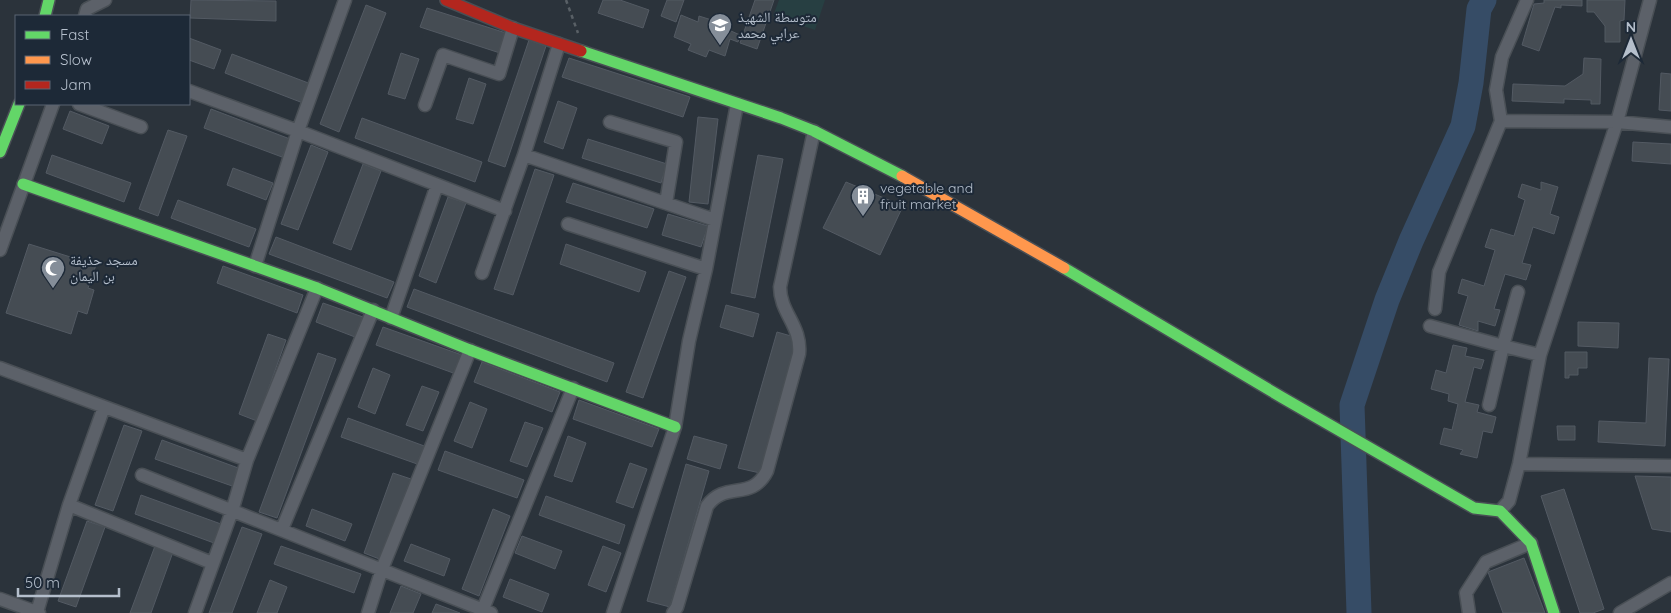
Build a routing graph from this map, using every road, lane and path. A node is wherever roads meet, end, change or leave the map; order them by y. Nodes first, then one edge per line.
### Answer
1 (49, 0) edge
2 (106, 0) edge
3 (345, 0) edge
4 (446, 0) edge
5 (566, 0) edge
6 (1527, 0) edge
7 (1650, 0) edge
8 (45, 15) edge
9 (85, 15) edge
10 (512, 28) junction
11 (559, 44) junction
12 (584, 52) junction
13 (190, 91) edge
14 (737, 104) junction
15 (19, 105) edge
16 (53, 105) edge
17 (82, 105) edge
18 (425, 105) dead end
19 (1502, 121) junction
20 (610, 122) dead end
21 (1617, 122) junction
22 (141, 127) dead end
23 (1671, 127) edge
24 (298, 131) junction
25 (814, 131) junction
26 (0, 152) edge
27 (524, 155) junction
28 (23, 184) junction
29 (437, 185) junction
30 (666, 203) junction
31 (506, 211) junction
32 (715, 220) junction
33 (568, 224) dead end
34 (0, 250) edge
35 (255, 266) junction
36 (706, 269) junction
37 (482, 273) dead end
38 (317, 288) junction
39 (1518, 292) dead end
40 (1435, 309) dead end
41 (373, 310) junction
42 (391, 318) junction
43 (1430, 326) dead end
44 (1503, 346) junction
45 (470, 350) junction
46 (1540, 354) junction
47 (0, 368) edge
48 (572, 388) junction
49 (1489, 405) dead end
50 (104, 407) junction
51 (675, 427) junction
52 (247, 460) junction
53 (1519, 464) junction
54 (1671, 466) edge
55 (142, 475) dead end
56 (69, 505) junction
57 (232, 510) junction
58 (1500, 511) junction
59 (282, 529) junction
60 (1531, 543) junction
61 (212, 563) junction
62 (382, 569) junction
63 (1671, 583) edge
64 (0, 599) edge
65 (0, 606) edge
66 (487, 611) edge
67 (19, 613) edge
68 (38, 613) edge
69 (195, 613) edge
70 (368, 613) edge
71 (613, 613) edge
72 (673, 613) edge
73 (1469, 613) edge
74 (1554, 613) edge
75 (1620, 613) edge

1 - 8 street
2 - 9 street
3 - 24 street
4 - 10 street
5 - 12 path
6 - 19 street
7 - 21 street
10 - 11 street
10 - 18 street
11 - 12 street
11 - 27 street
12 - 14 street
13 - 24 street
14 - 25 street
14 - 32 street
15 - 26 street
16 - 28 street
17 - 22 street
19 - 21 street
19 - 40 street
20 - 30 street
21 - 23 street
21 - 46 street
24 - 29 street
24 - 35 street
25 - 58 street
25 - 72 street
27 - 30 street
27 - 31 street
28 - 34 street
28 - 35 street
29 - 31 street
29 - 42 street
30 - 32 street
31 - 37 street
32 - 36 street
33 - 36 street
35 - 38 street
36 - 51 street
38 - 41 street
38 - 52 street
39 - 44 street
41 - 42 street
41 - 59 street
42 - 45 street
43 - 44 street
44 - 46 street
44 - 49 street
45 - 48 street
45 - 62 street
46 - 53 street
47 - 50 street
48 - 51 street
48 - 66 street
50 - 52 street
50 - 56 street
51 - 71 street
52 - 57 street
53 - 54 street
53 - 58 street
55 - 57 street
56 - 61 street
56 - 68 street
57 - 59 street
57 - 61 street
58 - 60 street
59 - 62 street
60 - 73 street
60 - 74 street
61 - 69 street
62 - 66 street
62 - 70 street
63 - 75 street
64 - 68 street
65 - 67 street

